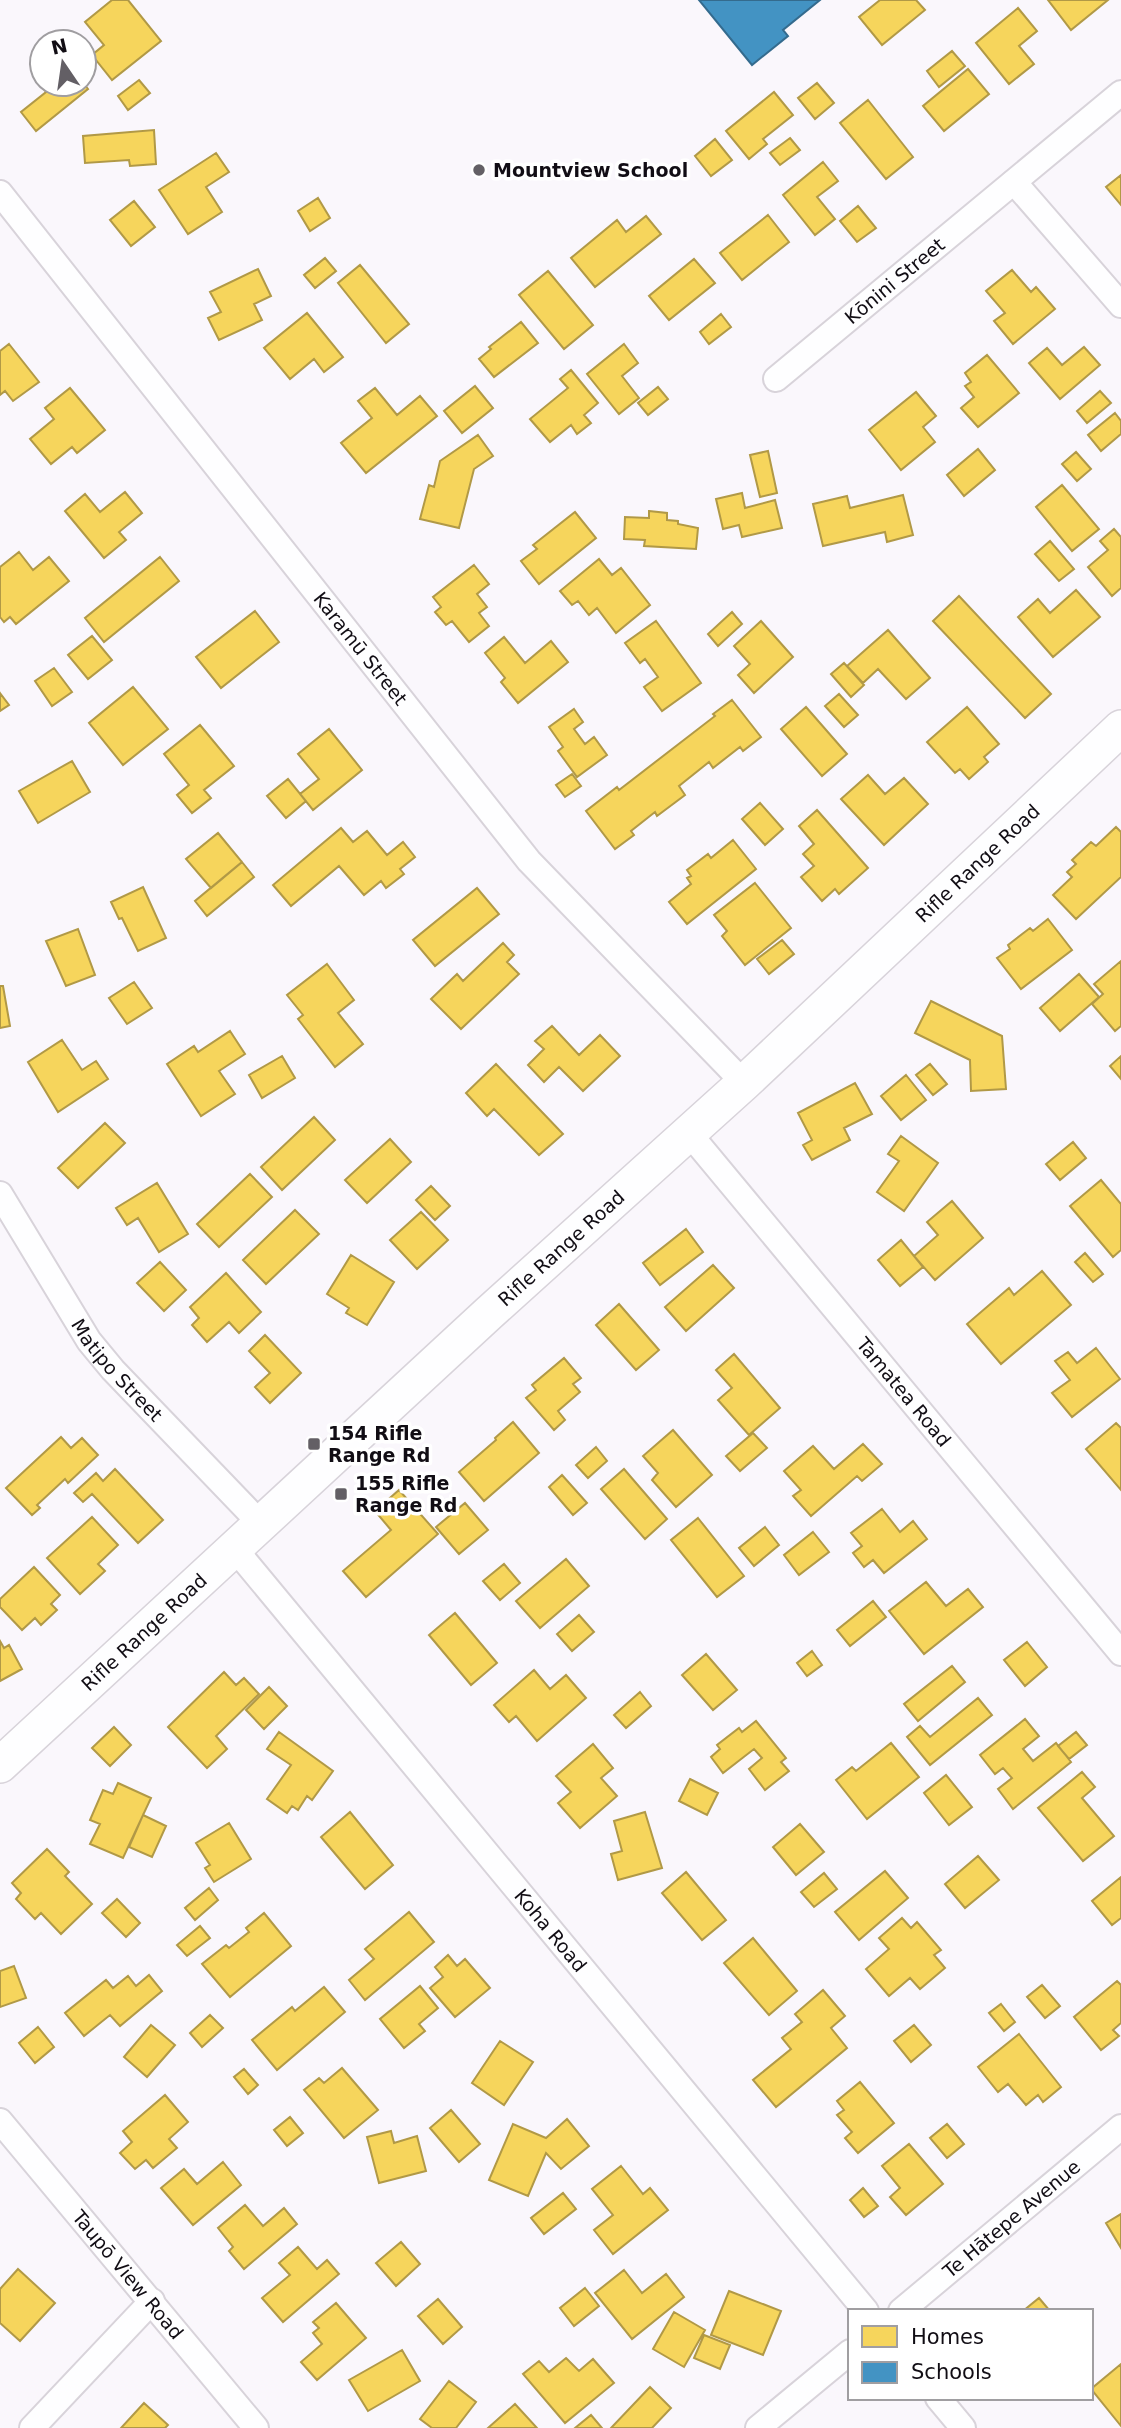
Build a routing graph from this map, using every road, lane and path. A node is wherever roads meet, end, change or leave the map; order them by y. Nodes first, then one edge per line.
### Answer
1 (1121, 93) edge
2 (1014, 182) junction
3 (0, 193) edge
4 (1121, 305) edge
5 (776, 379) dead end
6 (1120, 730) edge
7 (744, 1083) junction
8 (688, 1132) junction
9 (0, 1194) edge
10 (261, 1524) junction
11 (235, 1549) junction
12 (1121, 1653) edge
13 (0, 1765) edge
14 (0, 2121) edge
15 (1121, 2127) edge
16 (152, 2301) junction
17 (864, 2309) edge
18 (903, 2309) edge
19 (848, 2354) edge
20 (940, 2400) edge
21 (32, 2428) edge
22 (256, 2428) edge
23 (758, 2428) edge
24 (963, 2428) edge

1 - 2 street, Kōnini Street
2 - 4 street
2 - 5 street, Kōnini Street
3 - 7 street, Karamū Street
6 - 7 street, Rifle Range Road
7 - 8 street, Rifle Range Road
8 - 10 street, Rifle Range Road
8 - 12 street, Tamatea Road
9 - 10 street, Matipo Street
10 - 11 street, Rifle Range Road
11 - 13 street, Rifle Range Road
11 - 17 street, Koha Road
14 - 16 street, Taupō View Road
15 - 18 street, Te Hātepe Avenue
16 - 21 street
16 - 22 street, Taupō View Road
19 - 23 street
20 - 24 street

